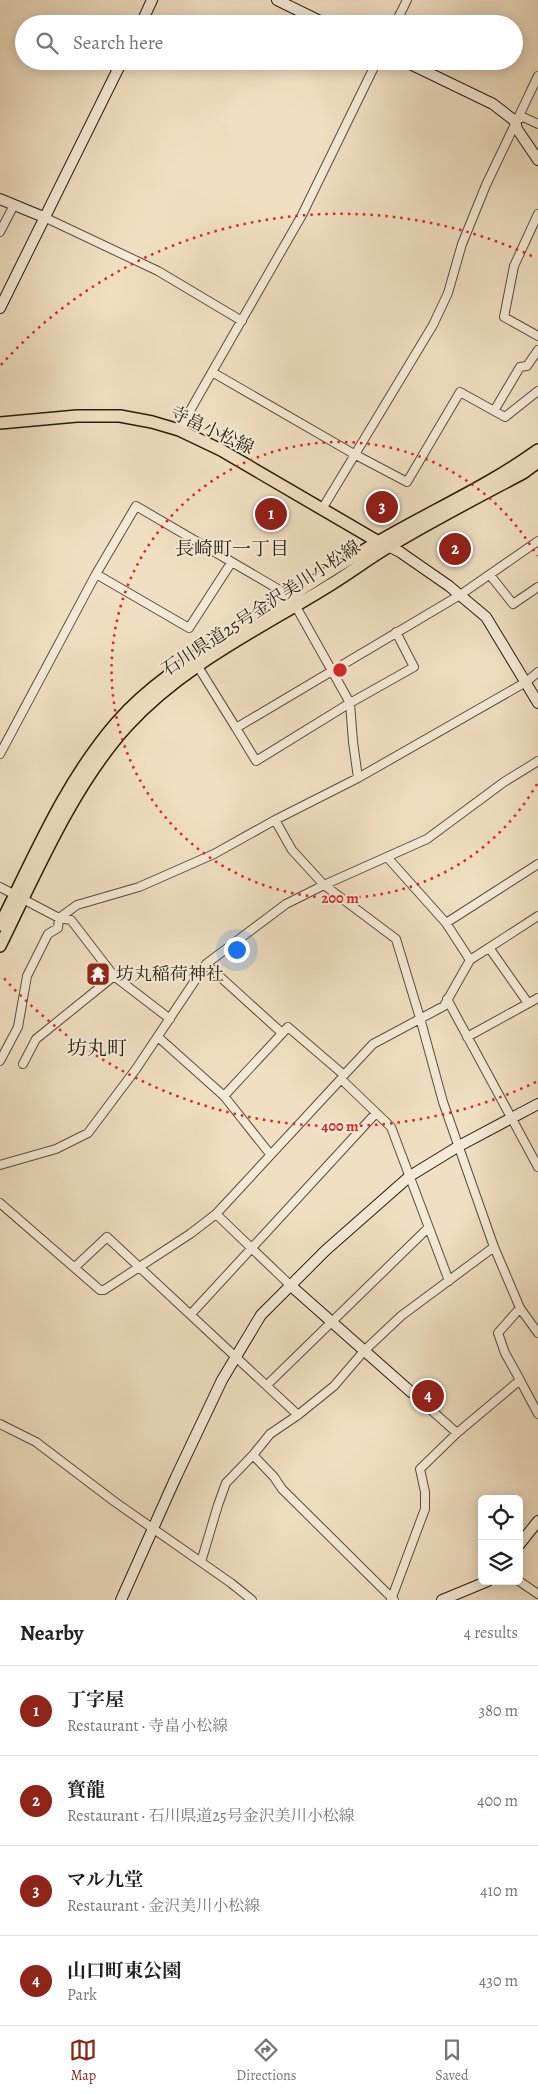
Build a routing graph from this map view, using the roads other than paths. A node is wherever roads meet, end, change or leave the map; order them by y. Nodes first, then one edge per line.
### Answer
1 (152, 0) edge
2 (277, 0) edge
3 (407, 0) edge
4 (145, 15) edge
5 (308, 15) edge
6 (400, 15) edge
7 (118, 70) edge
8 (373, 70) edge
9 (423, 70) edge
10 (538, 76) edge
11 (515, 121) junction
12 (538, 124) edge
13 (538, 160) edge
14 (0, 198) edge
15 (14, 205) junction
16 (538, 214) edge
17 (46, 218) junction
18 (0, 232) edge
19 (0, 308) edge
20 (242, 321) junction
21 (538, 336) edge
22 (538, 350) edge
23 (212, 372) junction
24 (538, 391) edge
25 (494, 411) junction
26 (0, 422) edge
27 (179, 430) junction
28 (538, 450) edge
29 (354, 454) junction
30 (538, 462) edge
31 (322, 509) junction
32 (538, 541) edge
33 (383, 544) junction
34 (231, 563) junction
35 (96, 574) junction
36 (490, 575) junction
37 (538, 587) edge
38 (460, 595) junction
39 (293, 601) junction
40 (396, 632) junction
41 (197, 666) junction
42 (331, 671) junction
43 (538, 672) edge
44 (526, 682) junction
45 (538, 703) edge
46 (350, 704) junction
47 (236, 728) junction
48 (0, 754) edge
49 (538, 761) edge
50 (358, 778) junction
51 (275, 820) junction
52 (387, 857) junction
53 (538, 864) edge
54 (324, 885) junction
55 (0, 887) edge
56 (19, 896) junction
57 (538, 916) edge
58 (59, 918) junction
59 (446, 924) junction
60 (0, 925) edge
61 (0, 946) edge
62 (490, 949) junction
63 (470, 960) junction
64 (206, 964) junction
65 (114, 976) junction
66 (538, 998) edge
67 (447, 999) junction
68 (528, 1003) junction
69 (420, 1018) junction
70 (170, 1019) junction
71 (282, 1033) junction
72 (158, 1037) junction
73 (467, 1037) junction
74 (0, 1061) edge
75 (23, 1064) dead end
76 (224, 1096) junction
77 (538, 1104) edge
78 (376, 1113) junction
79 (511, 1119) junction
80 (460, 1146) junction
81 (270, 1154) junction
82 (0, 1164) edge
83 (538, 1167) edge
84 (410, 1176) junction
85 (0, 1203) edge
86 (216, 1214) junction
87 (428, 1228) junction
88 (494, 1247) junction
89 (252, 1248) junction
90 (139, 1267) junction
91 (75, 1268) junction
92 (448, 1281) junction
93 (290, 1285) junction
94 (520, 1308) junction
95 (191, 1314) junction
96 (332, 1321) junction
97 (538, 1333) edge
98 (364, 1351) junction
99 (236, 1356) junction
100 (520, 1380) junction
101 (267, 1385) junction
102 (411, 1392) joint
103 (538, 1414) edge
104 (298, 1415) junction
105 (0, 1424) edge
106 (457, 1433) junction
107 (253, 1455) junction
108 (538, 1521) edge
109 (152, 1530) junction
110 (523, 1540) edge
111 (201, 1562) junction
112 (523, 1584) edge
113 (478, 1585) edge
114 (538, 1594) edge
115 (392, 1599) edge
116 (121, 1600) edge
117 (252, 1600) edge
118 (442, 1600) edge

1 - 4 street
2 - 5 street
3 - 6 street
7 - 17 street
8 - 20 street
9 - 11 street
10 - 11 street
11 - 12 street
11 - 13 street
11 - 29 street
14 - 15 street
15 - 17 street
15 - 18 street
16 - 21 street
17 - 19 street
17 - 20 street
20 - 23 street
22 - 25 street
23 - 27 street
23 - 29 street
24 - 25 street
25 - 29 street
26 - 27 main road, 寺畠小松線
27 - 31 main road, 寺畠小松線
28 - 33 main road
29 - 31 street
30 - 33 main road, 石川県道25号金沢美川小松線
31 - 33 main road, 寺畠小松線
32 - 36 street
33 - 38 street
33 - 39 main road, 石川県道25号金沢美川小松線
34 - 35 street
34 - 35 street
34 - 39 street
35 - 48 street
36 - 37 street
36 - 38 street
38 - 40 street
38 - 44 street
39 - 41 main road, 石川県道25号金沢美川小松線
39 - 42 street
39 - 56 main road
40 - 42 street
40 - 46 street
41 - 47 street
41 - 56 main road, 石川県道25号金沢美川小松線
42 - 46 street
42 - 47 street
43 - 44 street
44 - 45 street
44 - 50 street
46 - 47 street
46 - 50 street
49 - 52 street
50 - 51 street
51 - 54 street
51 - 58 street
52 - 54 street
52 - 59 street
53 - 59 street
54 - 64 street
54 - 69 street
55 - 56 street
56 - 58 street
56 - 60 main road
56 - 61 main road, 石川県道25号金沢美川小松線
57 - 62 street
58 - 65 street
58 - 74 street
59 - 63 street
62 - 63 street
62 - 68 street
63 - 67 street
64 - 70 street
64 - 71 street
65 - 70 street
65 - 75 street
66 - 68 street
67 - 69 street
67 - 73 street
68 - 73 street
69 - 71 street
69 - 80 street
70 - 72 street
71 - 76 street
72 - 76 street
72 - 82 street
73 - 79 street
76 - 81 street
77 - 79 street
78 - 81 street
78 - 84 street
78 - 89 street
79 - 80 street
79 - 83 street
80 - 84 street
80 - 88 street
81 - 86 street
84 - 87 street
84 - 93 street
85 - 91 street
86 - 89 street
86 - 90 street
87 - 92 street
87 - 96 street
88 - 92 street
88 - 94 street
89 - 93 street
89 - 95 street
90 - 91 street
90 - 91 street
90 - 95 street
92 - 98 street
93 - 96 street
93 - 99 street
94 - 97 street
94 - 100 street
95 - 99 street
96 - 98 street
96 - 101 street
98 - 102 street
98 - 104 street
99 - 101 street
99 - 109 street
100 - 103 street
100 - 106 street
101 - 104 street
102 - 106 street
104 - 107 street
105 - 109 street
106 - 115 street
107 - 111 street
107 - 115 street
108 - 110 street
109 - 111 street
109 - 116 street
111 - 117 street
112 - 114 street
113 - 118 street

